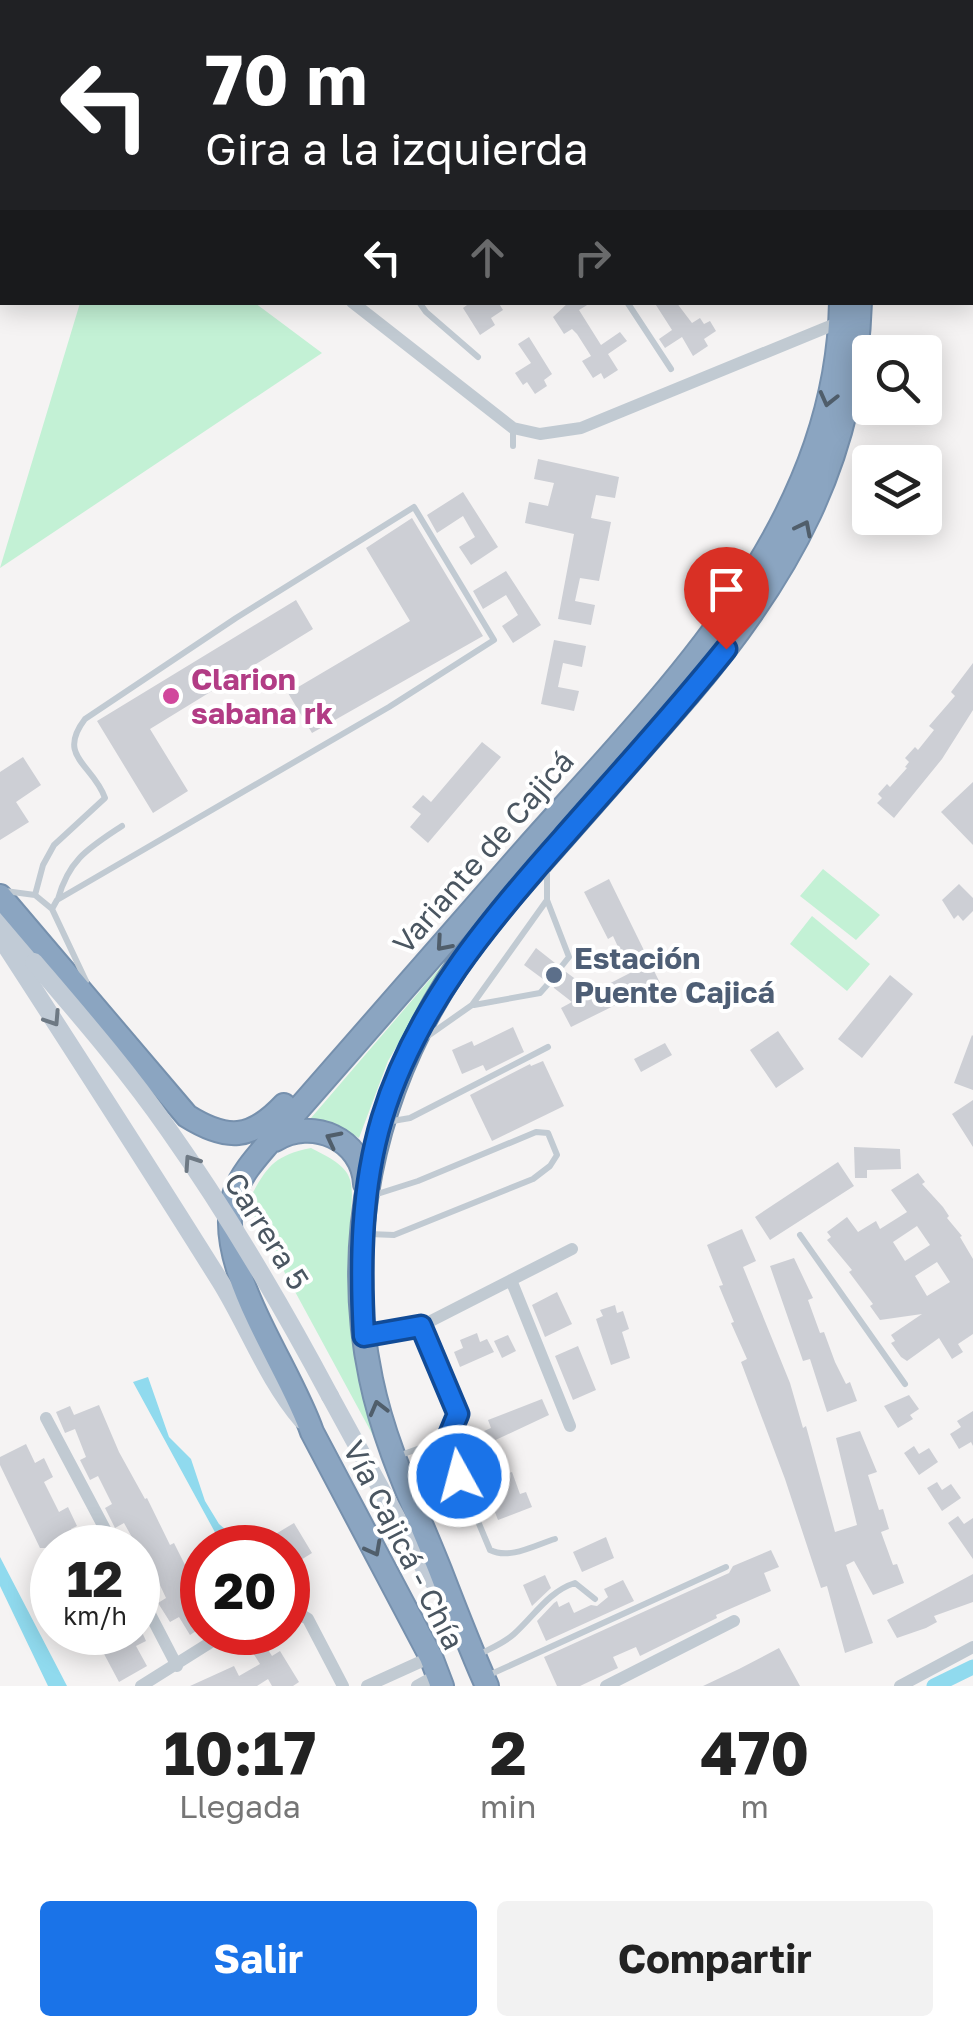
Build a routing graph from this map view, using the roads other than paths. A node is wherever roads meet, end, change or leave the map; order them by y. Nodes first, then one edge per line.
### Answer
1 (356, 305) edge
2 (422, 305) edge
3 (629, 305) edge
4 (860, 305) edge
5 (841, 312) edge
6 (478, 357) dead end
7 (671, 369) dead end
8 (513, 428) junction
9 (513, 446) dead end
10 (122, 826) dead end
11 (546, 856) junction
12 (0, 893) edge
13 (35, 895) junction
14 (57, 900) junction
15 (548, 900) junction
16 (52, 909) junction
17 (0, 919) edge
18 (0, 938) edge
19 (560, 967) dead end
20 (548, 984) dead end
21 (472, 1005) junction
22 (99, 1015) junction
23 (364, 1034) junction
24 (548, 1047) dead end
25 (408, 1050) junction
26 (381, 1121) junction
27 (266, 1146) junction
28 (366, 1198) junction
29 (363, 1233) junction
30 (800, 1235) dead end
31 (572, 1249) dead end
32 (511, 1280) junction
33 (421, 1326) junction
34 (364, 1336) junction
35 (904, 1384) dead end
36 (46, 1418) dead end
37 (570, 1426) dead end
38 (312, 1432) junction
39 (448, 1438) junction
40 (392, 1458) junction
41 (459, 1476) junction
42 (406, 1495) junction
43 (102, 1525) edge
44 (556, 1538) dead end
45 (726, 1567) dead end
46 (448, 1598) junction
47 (595, 1599) dead end
48 (734, 1622) dead end
49 (310, 1623) edge
50 (160, 1633) edge
51 (973, 1648) edge
52 (193, 1655) edge
53 (177, 1666) junction
54 (482, 1674) edge
55 (432, 1676) edge
56 (141, 1686) edge
57 (343, 1686) edge
58 (367, 1686) edge
59 (606, 1686) edge
60 (900, 1686) edge

1 - 8 street
2 - 6 lane
3 - 7 lane
11 -> 4 highway, Variante de Cajicá
5 - 8 street
5 -> 23 highway, Variante de Cajicá
8 - 9 lane
10 - 14 lane
11 - 15 lane
11 - 25 highway, Variante de Cajicá
12 - 13 lane
12 - 22 highway
13 - 14 lane
13 - 16 lane
14 - 16 lane
15 - 19 lane
15 - 21 lane
16 - 22 lane
46 -> 17 main road, Carrera 5, bridge
18 -> 38 main road
20 - 21 lane
21 - 25 lane
22 - 23 highway
23 - 27 highway, Variante de Cajicá
24 - 26 lane
25 - 26 highway, Variante de Cajicá
26 - 28 highway, Variante de Cajicá
28 -> 27 highway
27 - 38 highway, Variante de Cajicá
28 - 29 highway, Variante de Cajicá
28 - 29 lane
29 - 34 highway, Variante de Cajicá
30 - 35 lane
31 - 32 street
32 - 33 street
32 - 37 street
33 - 34 street
33 - 39 lane
40 -> 34 highway, Variante de Cajicá
36 - 43 street
38 -> 55 highway, Vía Cajicá - Chía
39 - 40 lane
39 - 41 lane
40 - 42 highway, Variante de Cajicá
41 - 42 lane
41 - 44 lane
42 - 46 highway, Variante de Cajicá
45 - 54 lane
46 - 54 highway, Variante de Cajicá
47 - 54 lane
48 - 59 street
49 - 57 street
50 - 53 street
51 - 60 street
52 - 53 street
53 - 56 street
55 - 58 street

